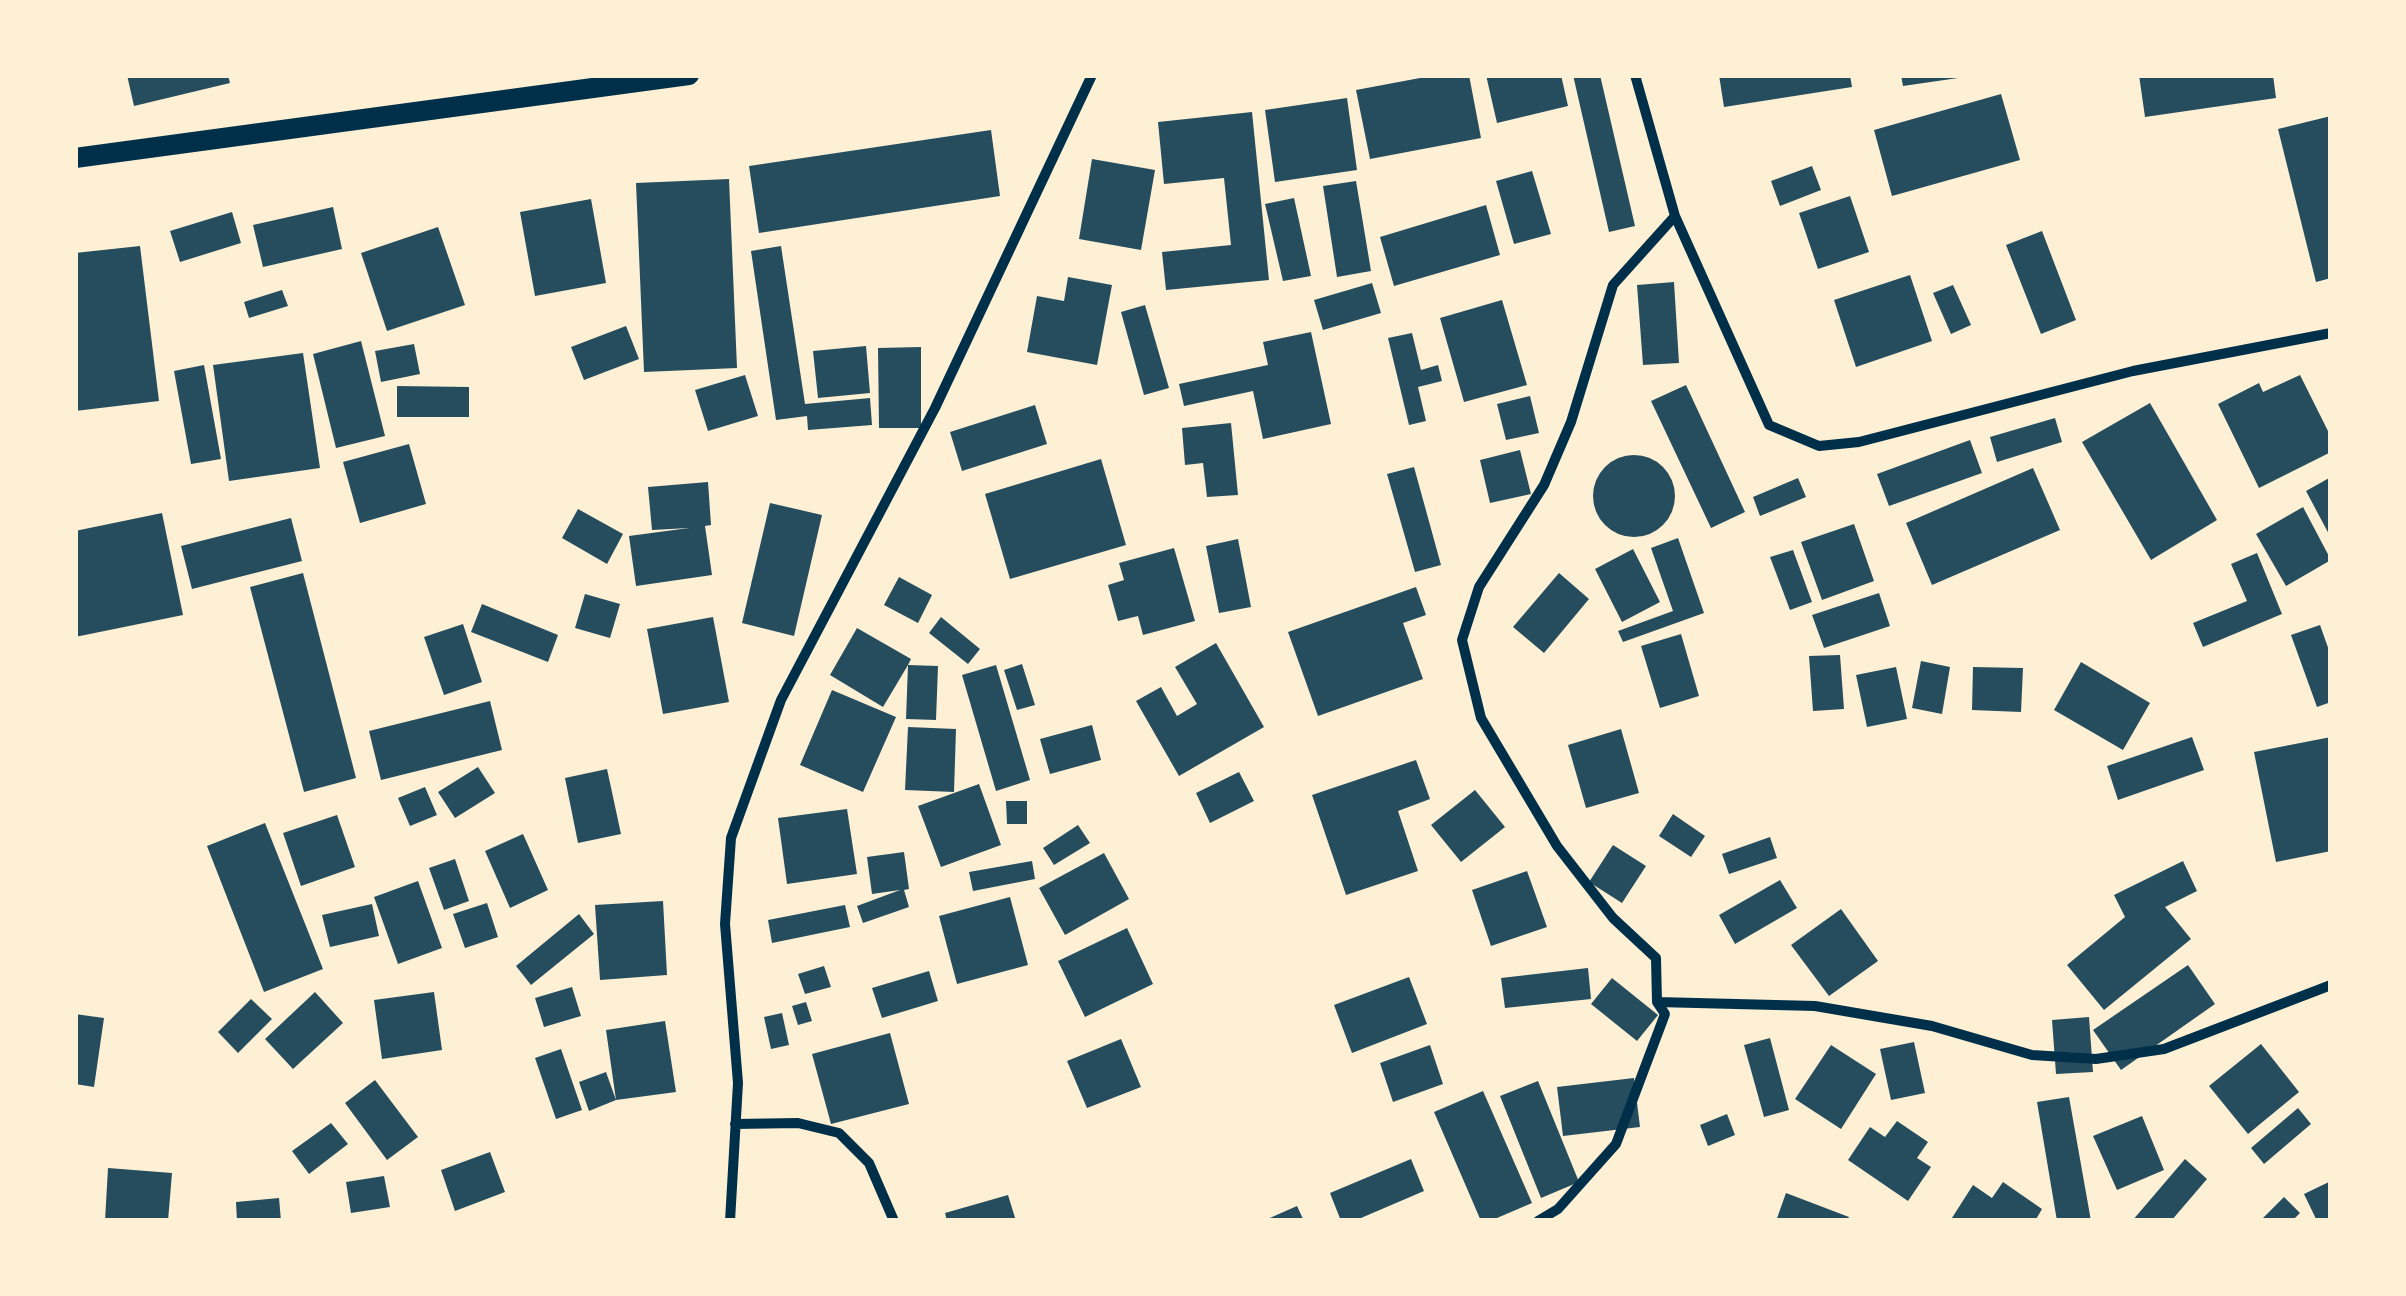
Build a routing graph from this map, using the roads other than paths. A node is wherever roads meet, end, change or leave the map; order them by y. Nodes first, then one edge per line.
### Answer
1 (641, 75) edge
2 (689, 75) edge
3 (1092, 75) edge
4 (1635, 75) edge
5 (422, 112) junction
6 (75, 158) edge
7 (1675, 216) junction
8 (2331, 333) edge
9 (2331, 985) edge
10 (1657, 1002) junction
11 (735, 1124) junction
12 (730, 1221) edge
13 (894, 1221) edge
14 (1538, 1221) edge

1 - 5 street
2 - 5 main road
3 - 11 street
4 - 7 street
5 - 6 main road
7 - 8 street
7 - 10 street
9 - 10 street
10 - 14 street
11 - 12 street
11 - 13 street

